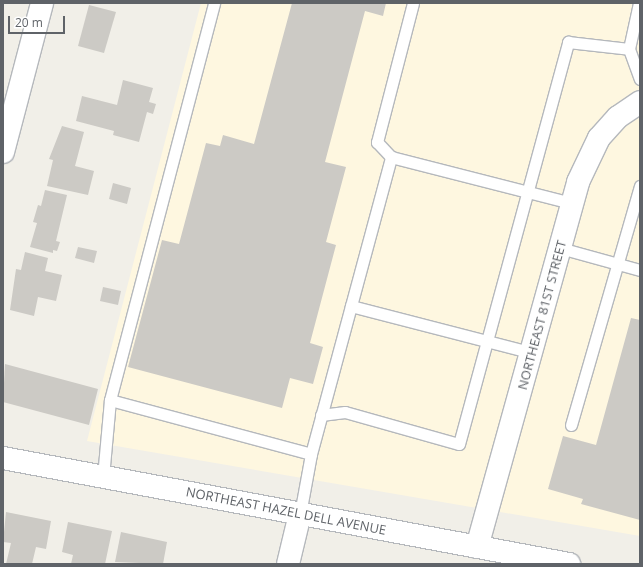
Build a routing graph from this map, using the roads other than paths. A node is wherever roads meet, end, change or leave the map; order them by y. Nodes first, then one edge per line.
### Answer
1 (42, 3) edge
2 (214, 3) edge
3 (413, 3) edge
4 (639, 3) edge
5 (629, 49) junction
6 (640, 79) edge
7 (640, 102) edge
8 (3, 152) edge
9 (391, 157) junction
10 (640, 186) edge
11 (527, 191) junction
12 (572, 203) junction
13 (560, 248) junction
14 (618, 263) junction
15 (640, 270) edge
16 (351, 306) junction
17 (487, 341) junction
18 (532, 353) junction
19 (110, 400) junction
20 (321, 415) junction
21 (571, 424) dead end
22 (311, 454) junction
23 (3, 458) edge
24 (103, 477) junction
25 (300, 514) junction
26 (477, 547) junction
27 (288, 564) edge
28 (569, 564) edge

1 - 8 street
2 - 19 lane
3 - 9 lane
4 - 5 lane
5 - 6 lane
5 - 11 lane
7 - 12 street, NORTHEAST 81ST STREET
9 - 11 lane
9 - 16 lane
10 - 14 lane
11 - 12 lane
11 - 17 lane
12 - 13 street, NORTHEAST 81ST STREET
13 - 14 lane
13 - 18 street, NORTHEAST 81ST STREET
14 - 15 lane
14 - 21 lane
16 - 17 lane
16 - 20 lane
17 - 18 lane
17 - 20 lane
18 - 26 street, NORTHEAST 81ST STREET
19 - 22 lane
19 - 24 lane
20 - 22 lane
22 - 25 lane
23 - 24 street, NORTHEAST HAZEL DELL AVENUE
24 - 25 street, NORTHEAST HAZEL DELL AVENUE
25 - 26 street, NORTHEAST HAZEL DELL AVENUE
25 - 27 street
26 - 28 street, NORTHEAST HAZEL DELL AVENUE

